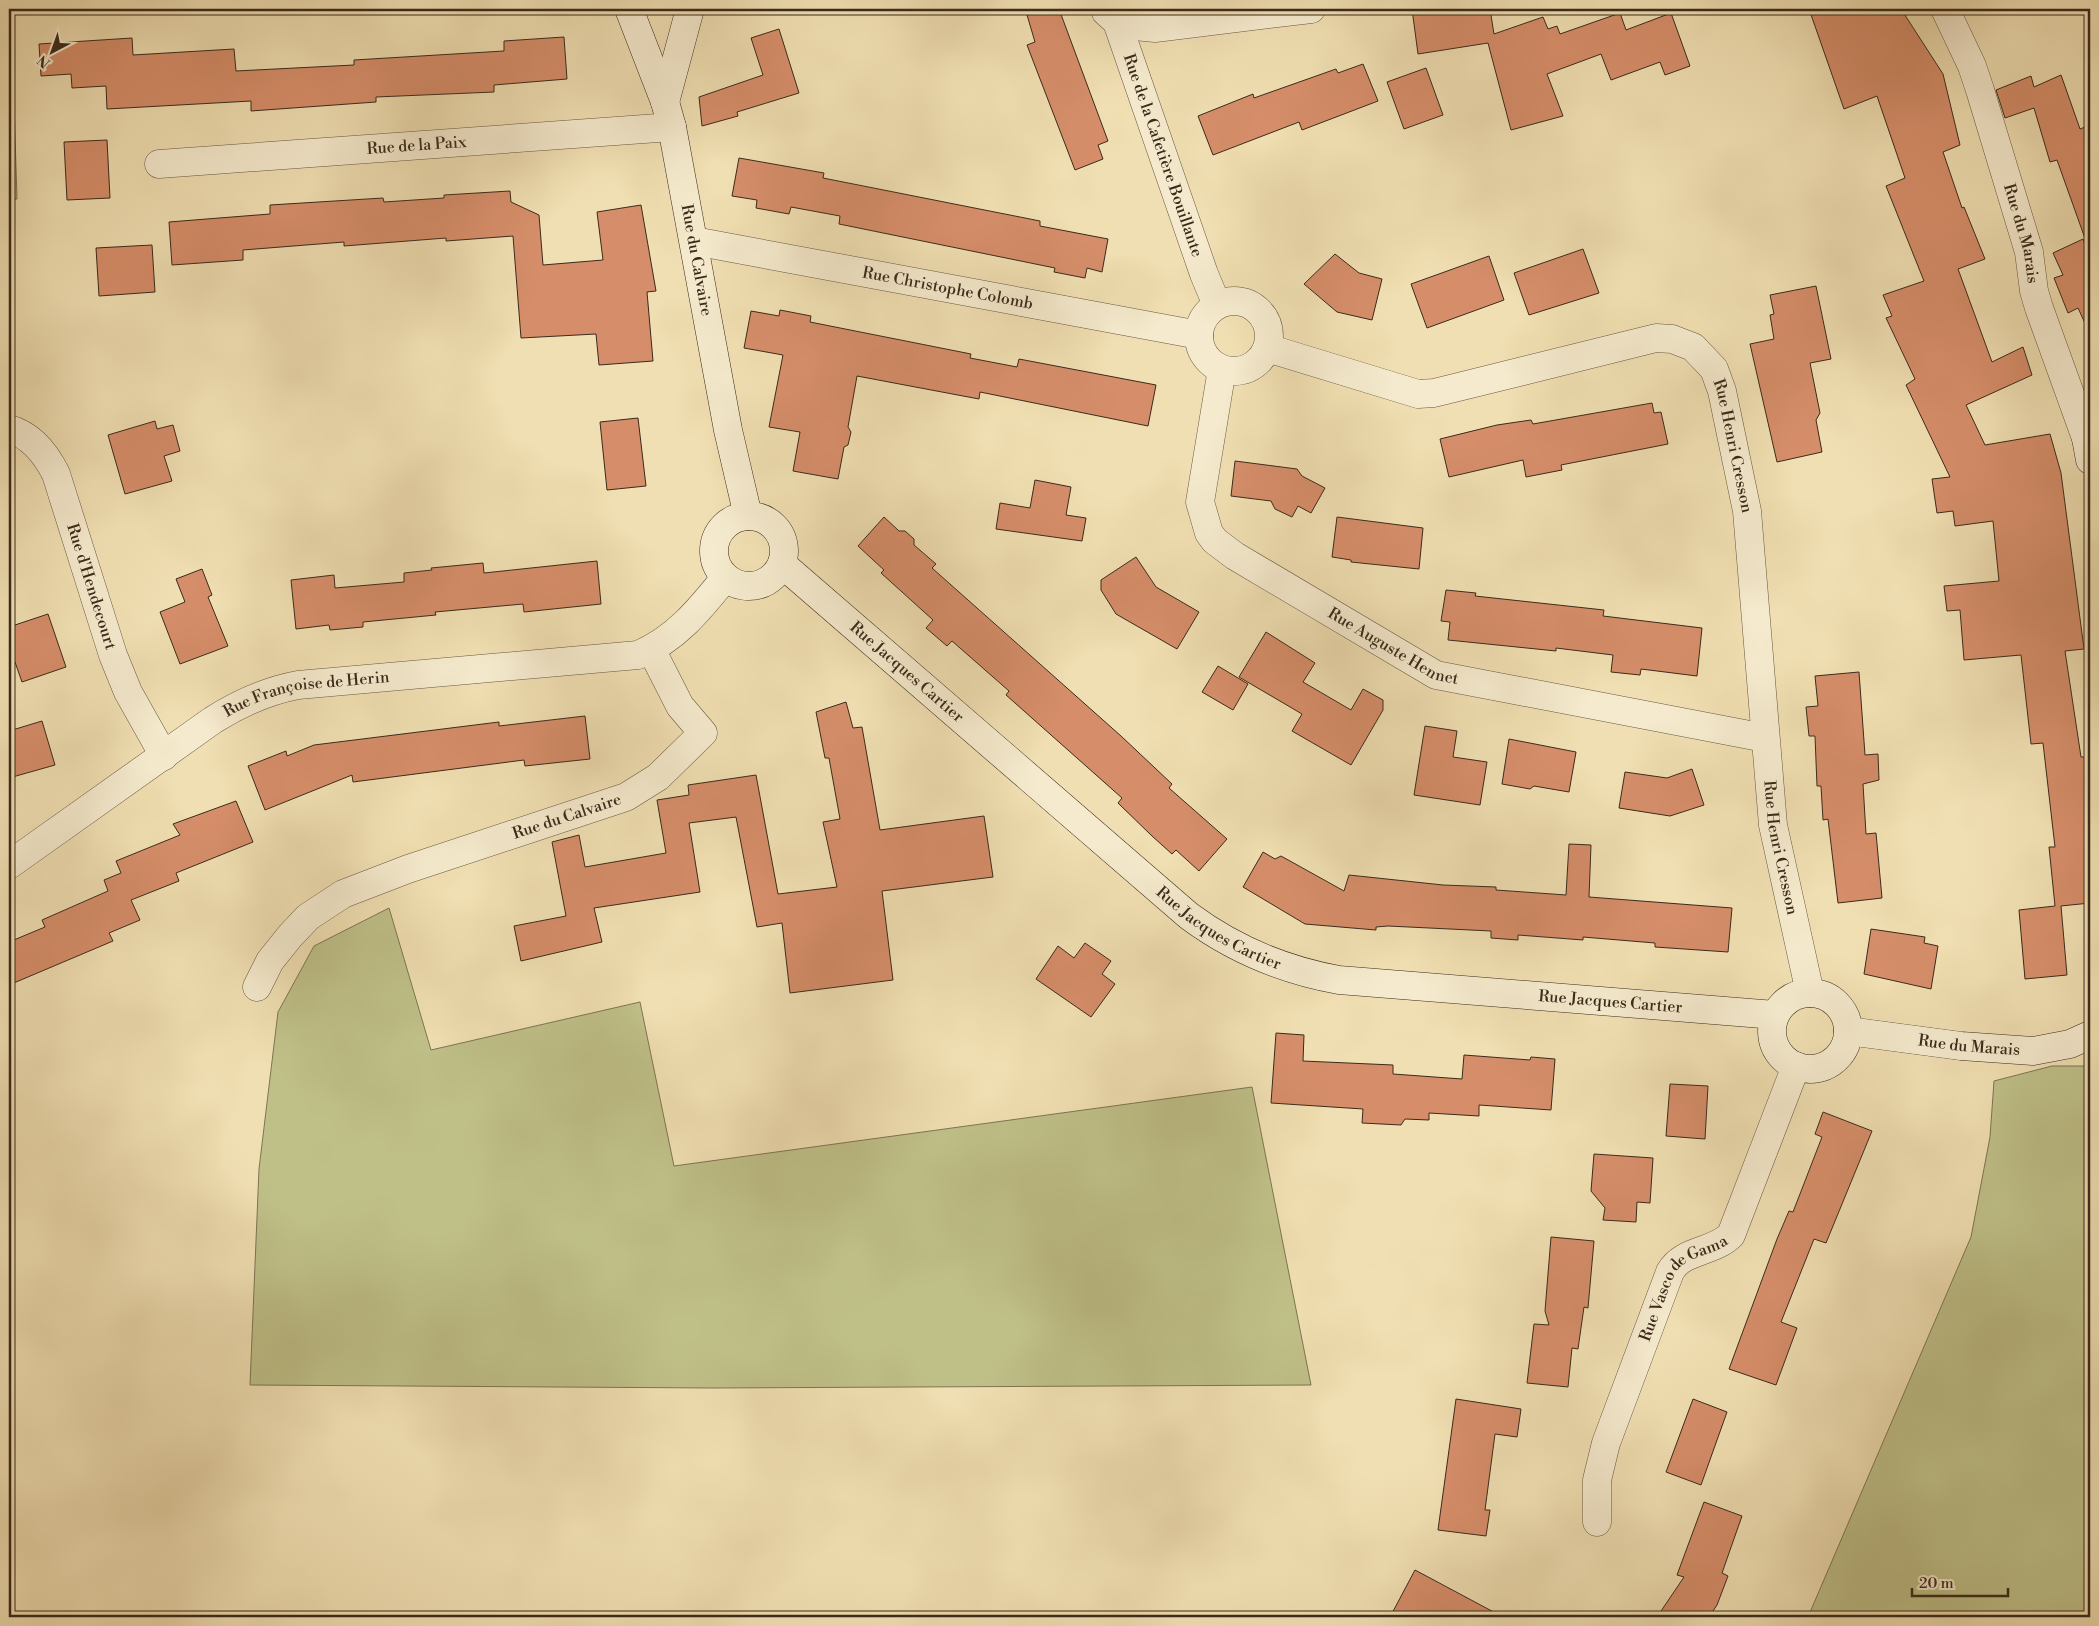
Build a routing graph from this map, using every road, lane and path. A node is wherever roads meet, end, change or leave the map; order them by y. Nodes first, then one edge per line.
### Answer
1 (629, 9) edge
2 (690, 9) edge
3 (1311, 9) edge
4 (1945, 9) edge
5 (1111, 15) edge
6 (668, 114) junction
7 (159, 164) dead end
8 (694, 241) junction
9 (1217, 305) junction
10 (1199, 335) junction
11 (1266, 348) junction
12 (1222, 369) junction
13 (9, 429) edge
14 (2089, 444) edge
15 (748, 516) junction
16 (782, 564) junction
17 (725, 578) junction
18 (651, 649) junction
19 (1765, 738) junction
20 (164, 756) junction
21 (9, 865) edge
22 (257, 986) dead end
23 (1810, 992) junction
24 (1775, 1015) junction
25 (1848, 1031) junction
26 (2090, 1035) edge
27 (1796, 1066) junction
28 (1597, 1522) dead end

1 - 6 street, Rue du Calvaire
2 - 6 street
3 - 5 street
4 - 14 street, Rue du Marais
5 - 9 street, Rue de la Cafetière Bouillante
6 - 7 street, Rue de la Paix
6 - 8 street, Rue du Calvaire
8 - 10 street, Rue Christophe Colomb
8 - 15 street, Rue du Calvaire
9 - 10 street
9 - 11 street
10 - 12 street
11 - 12 street
11 - 19 street, Rue Henri Cresson
12 - 19 street, Rue Auguste Hennet
13 - 20 street, Rue d'Hendecourt
15 - 16 street
15 - 17 street
16 - 17 street
16 - 24 street, Rue Jacques Cartier
17 - 18 street
18 - 20 street, Rue Françoise de Herin
18 - 22 street, Rue du Calvaire
19 - 23 street, Rue Henri Cresson
20 - 21 street, Rue Françoise de Herin
23 - 24 street
23 - 25 street
24 - 27 street
25 - 26 street, Rue du Marais
25 - 27 street
27 - 28 street, Rue Vasco de Gama

